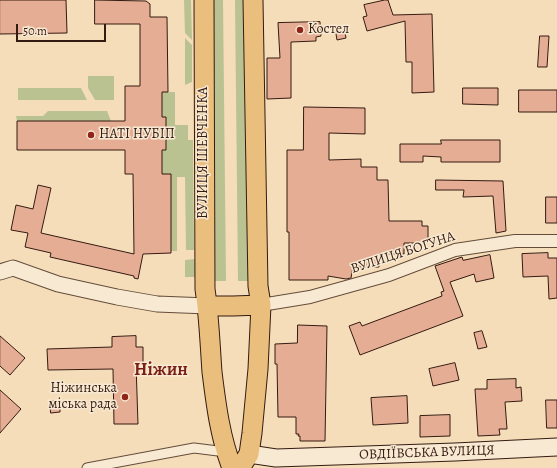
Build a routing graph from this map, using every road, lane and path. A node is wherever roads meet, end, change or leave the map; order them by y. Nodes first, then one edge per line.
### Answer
1 (204, 0) edge
2 (253, 0) edge
3 (557, 241) edge
4 (0, 258) edge
5 (6, 270) edge
6 (261, 305) junction
7 (208, 306) junction
8 (557, 447) edge
9 (229, 460) edge
10 (245, 461) edge
11 (87, 468) edge

1 - 7 main road, ВУЛИЦЯ ШЕВЧЕНКА
2 - 6 main road
3 - 6 street, ВУЛИЦЯ БОГУНА
4 - 5 street
5 - 7 street
6 - 7 main road
6 - 10 main road
7 - 9 main road, ВУЛИЦЯ ШЕВЧЕНКА
8 - 10 main road, ОВДІЇВСЬКА ВУЛИЦЯ
9 - 10 main road
9 - 11 street

